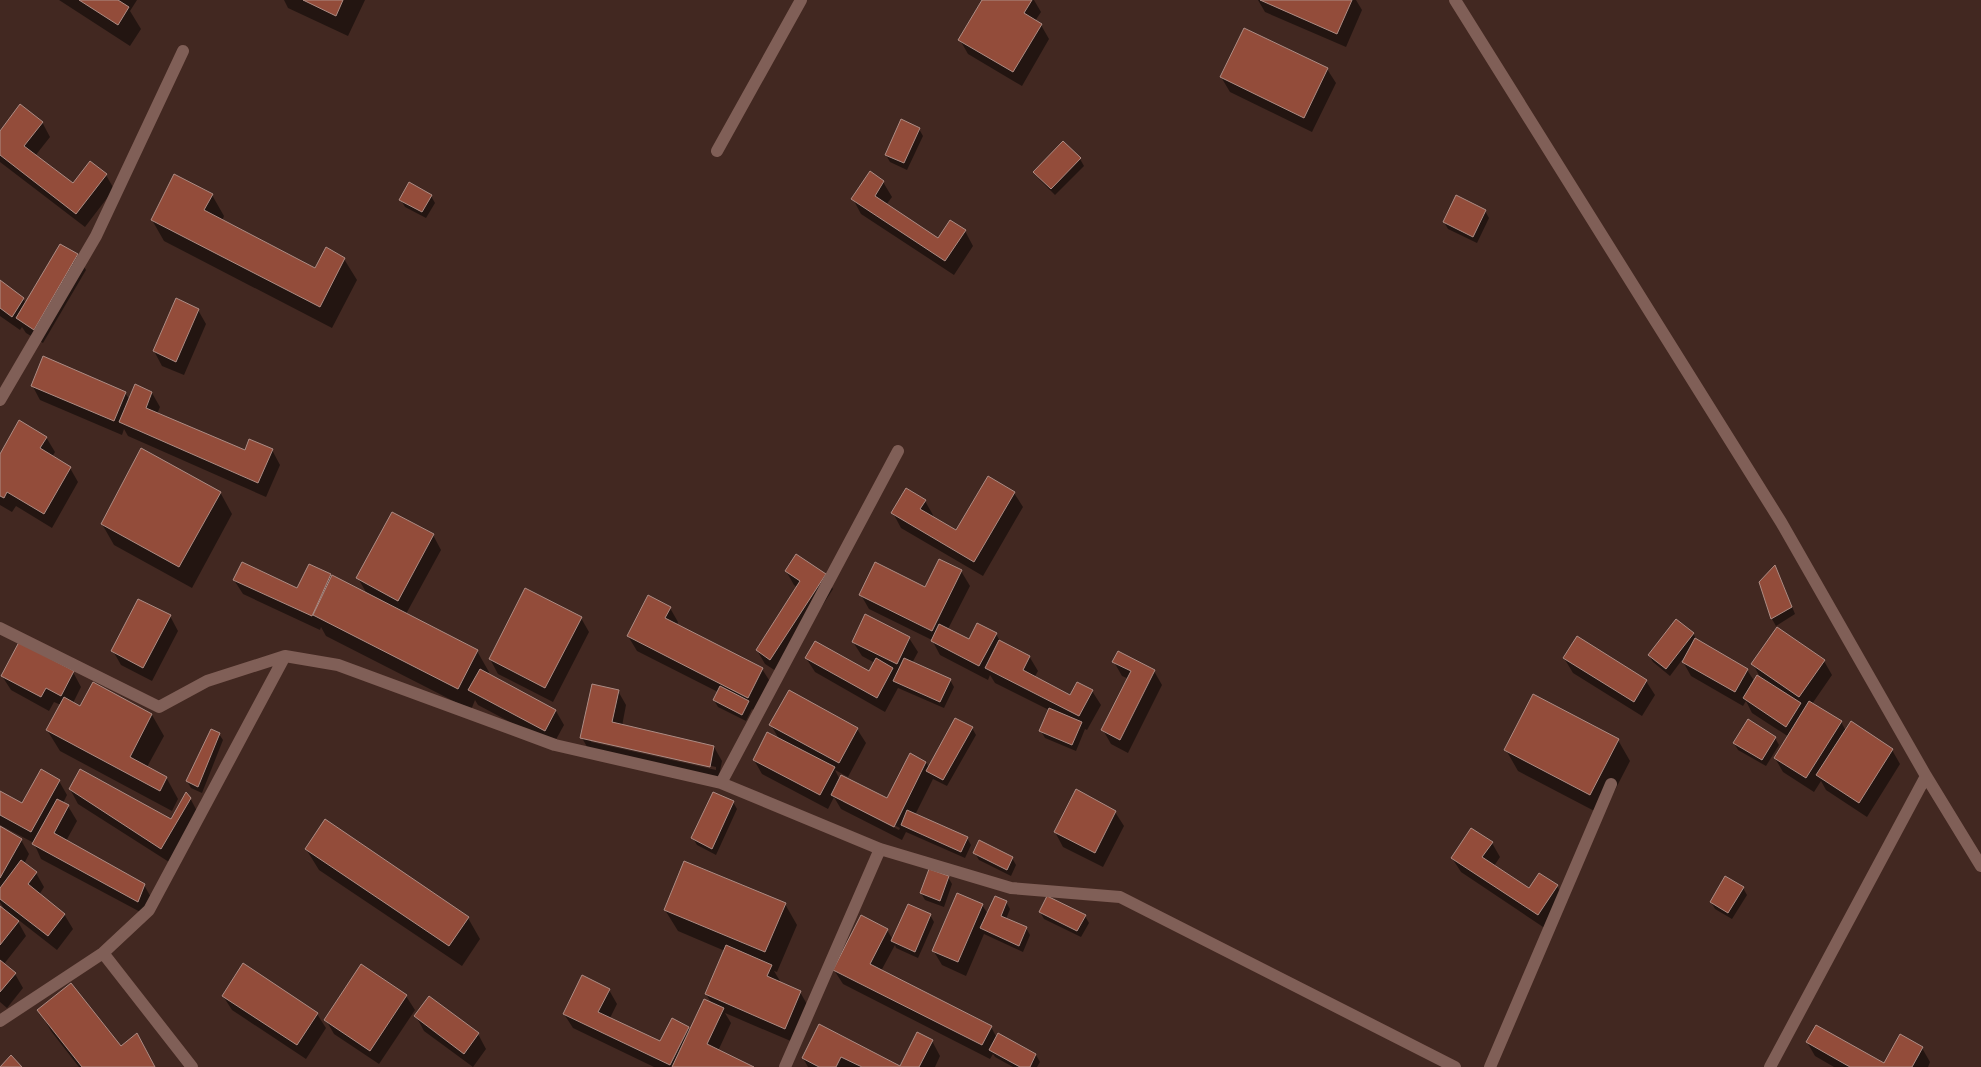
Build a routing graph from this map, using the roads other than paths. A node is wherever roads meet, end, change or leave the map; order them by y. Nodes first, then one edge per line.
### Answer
1 (801, 0) edge
2 (1455, 0) edge
3 (183, 51) dead end
4 (717, 151) dead end
5 (0, 400) edge
6 (898, 451) dead end
7 (0, 628) edge
8 (286, 656) junction
9 (1926, 776) junction
10 (721, 783) junction
11 (1611, 784) dead end
12 (880, 849) junction
13 (1981, 866) edge
14 (104, 953) junction
15 (0, 1021) edge
16 (192, 1067) edge
17 (785, 1067) edge
18 (1455, 1067) edge
19 (1490, 1067) edge
20 (1770, 1067) edge

1 - 4 street
2 - 9 street
3 - 5 street
6 - 10 street
7 - 8 street
8 - 10 street
8 - 14 street
9 - 13 street
9 - 20 street
10 - 12 street
11 - 19 street
12 - 17 street
12 - 18 street
14 - 15 street
14 - 16 street

